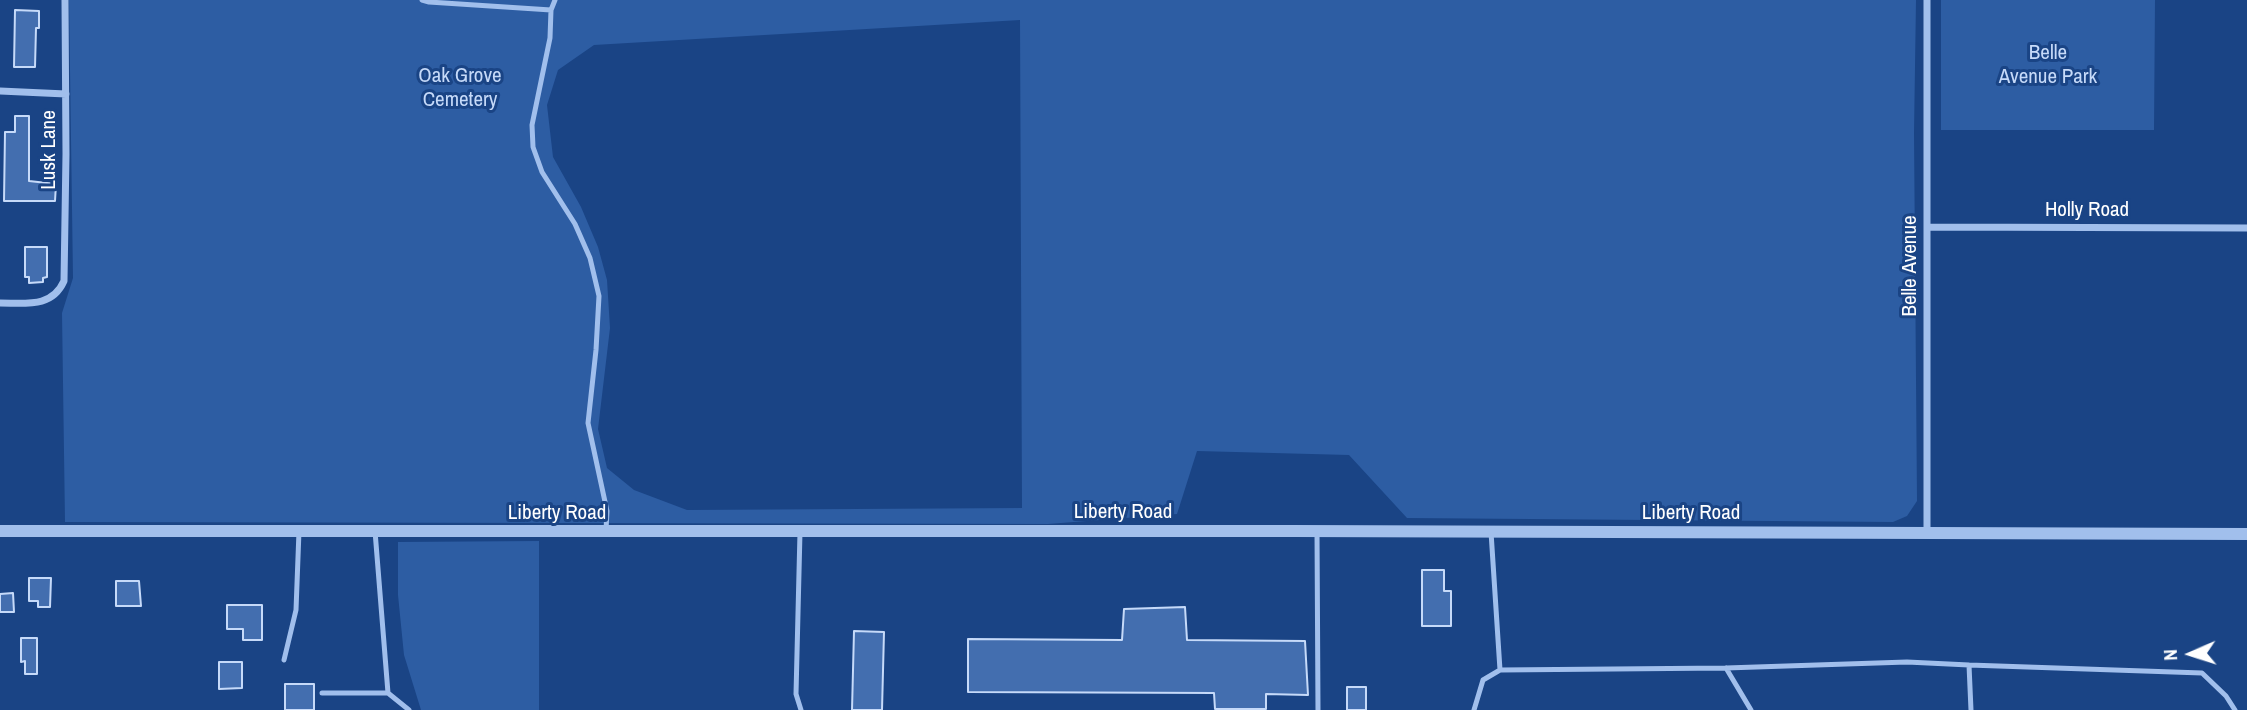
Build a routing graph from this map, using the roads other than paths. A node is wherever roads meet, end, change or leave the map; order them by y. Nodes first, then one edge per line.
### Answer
1 (65, 0) edge
2 (422, 0) edge
3 (555, 0) edge
4 (1927, 0) edge
5 (551, 10) junction
6 (0, 91) edge
7 (66, 94) junction
8 (1927, 226) junction
9 (2247, 228) edge
10 (0, 303) edge
11 (0, 531) edge
12 (299, 531) junction
13 (375, 531) junction
14 (1317, 531) junction
15 (1491, 531) junction
16 (606, 532) junction
17 (800, 532) junction
18 (1927, 533) junction
19 (2247, 534) edge
20 (284, 660) dead end
21 (1969, 665) junction
22 (1726, 668) junction
23 (1500, 670) junction
24 (323, 693) dead end
25 (388, 693) junction
26 (409, 710) edge
27 (802, 710) edge
28 (1318, 710) edge
29 (1474, 710) edge
30 (1751, 710) edge
31 (1971, 710) edge
32 (2235, 710) edge

1 - 7 street, Lusk Lane
2 - 5 lane
3 - 5 lane
4 - 8 street, Belle Avenue
5 - 16 lane
6 - 7 street
7 - 10 street, Lusk Lane
8 - 9 street, Holly Road
8 - 18 street, Belle Avenue
11 - 12 street, Liberty Road
12 - 13 street, Liberty Road
12 - 20 lane
13 - 16 street, Liberty Road
13 - 25 lane
14 - 15 street, Liberty Road
14 - 17 street, Liberty Road
14 - 28 lane
15 - 18 street, Liberty Road
15 - 23 lane
16 - 17 street, Liberty Road
17 - 27 lane
18 - 19 street, Liberty Road
21 - 22 lane
21 - 31 lane
21 - 32 lane
22 - 23 lane
22 - 30 lane
23 - 29 lane
24 - 25 lane
25 - 26 lane

